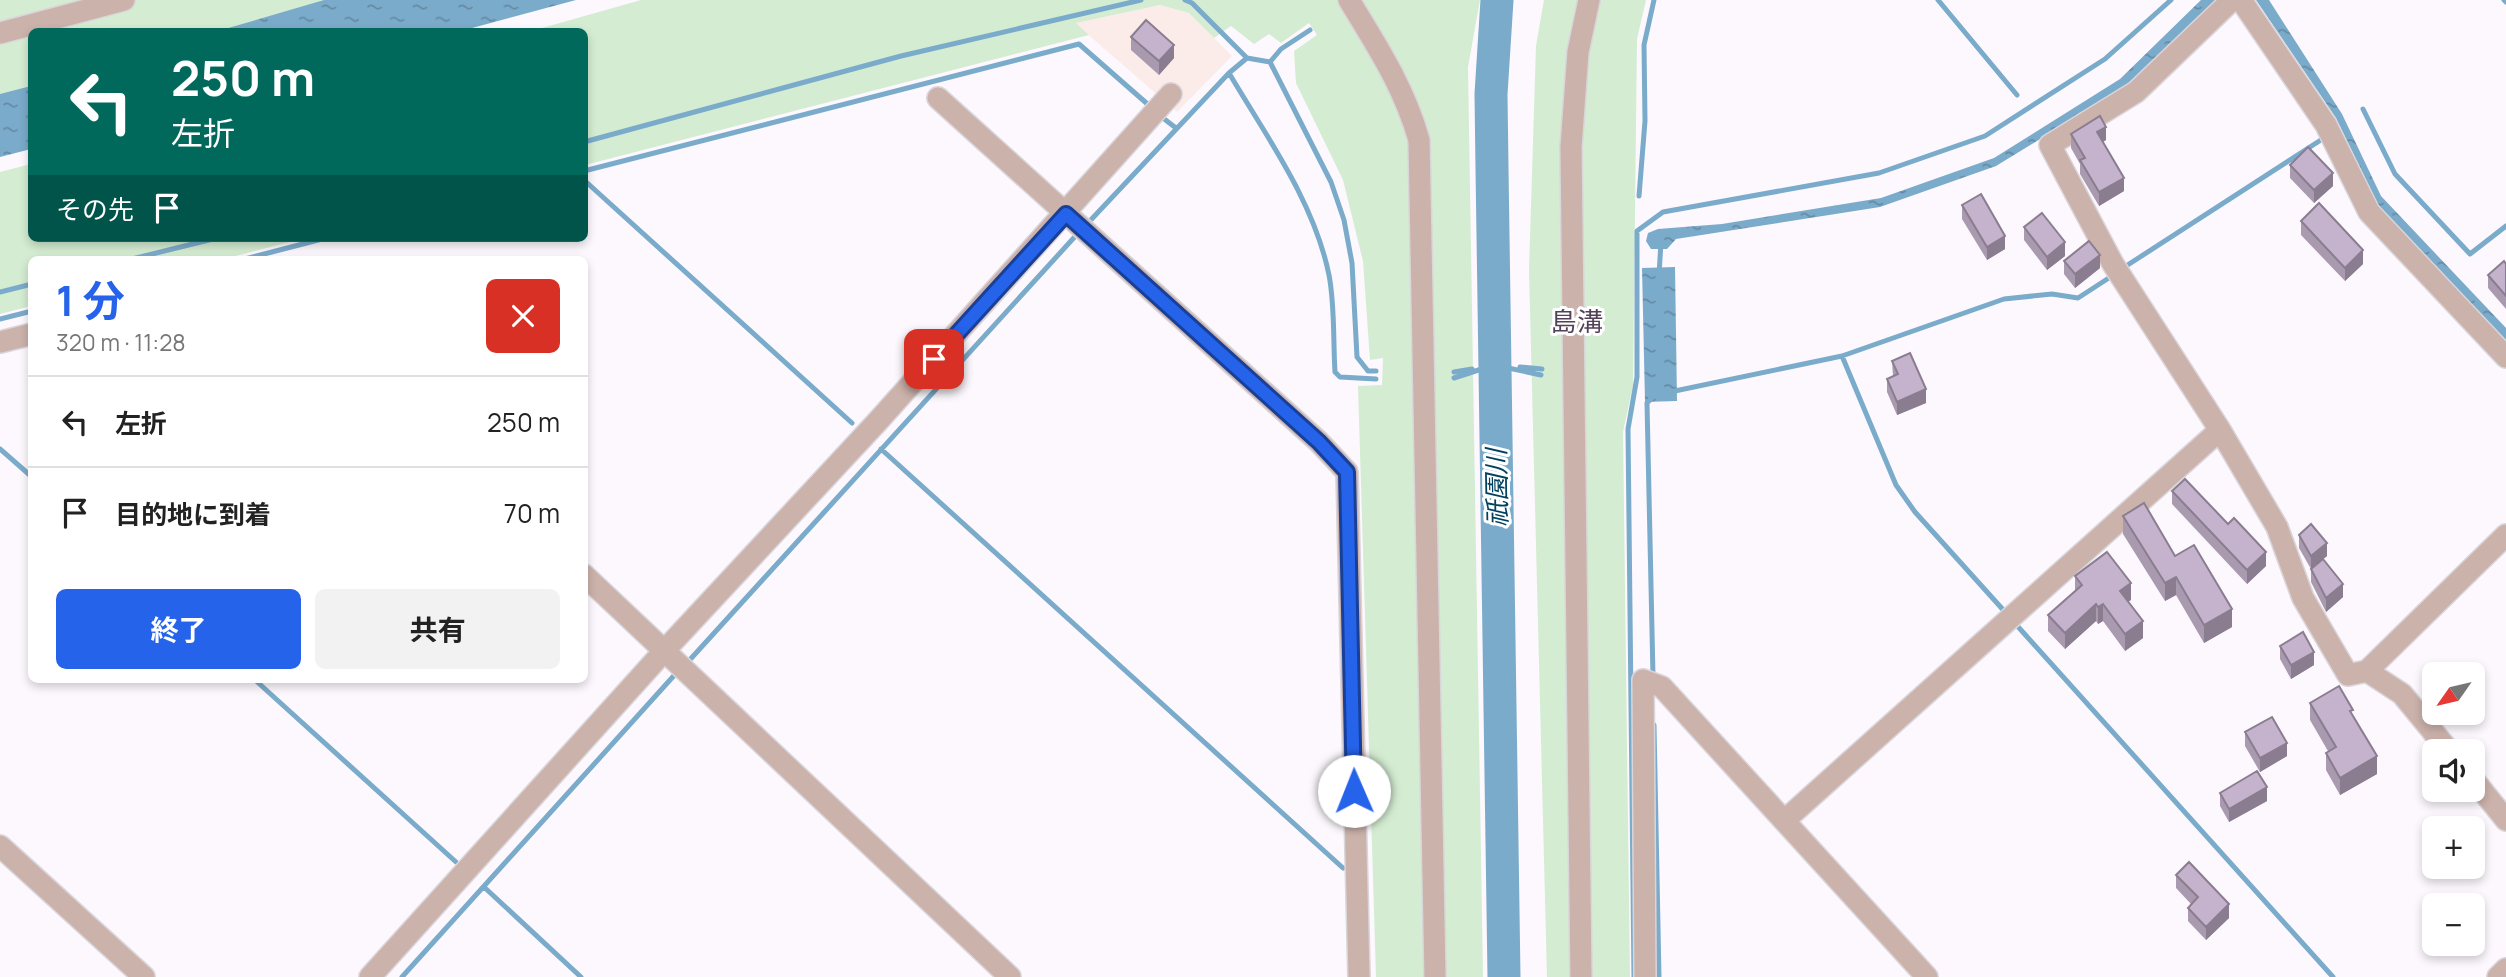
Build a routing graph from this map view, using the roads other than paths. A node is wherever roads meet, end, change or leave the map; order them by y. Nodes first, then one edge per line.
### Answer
1 (124, 0) edge
2 (1349, 0) edge
3 (1589, 0) edge
4 (2232, 0) edge
5 (2241, 0) edge
6 (0, 33) edge
7 (1171, 94) dead end
8 (939, 98) dead end
9 (1066, 214) junction
10 (28, 335) edge
11 (0, 342) edge
12 (2506, 357) edge
13 (2220, 430) junction
14 (2506, 535) edge
15 (588, 579) edge
16 (665, 650) junction
17 (2367, 671) junction
18 (2439, 739) edge
19 (2485, 794) edge
20 (1785, 820) junction
21 (2506, 820) edge
22 (0, 846) edge
23 (2506, 969) edge
24 (144, 977) edge
25 (370, 977) edge
26 (1010, 977) edge
27 (1359, 977) edge
28 (1434, 977) edge
29 (1581, 977) edge
30 (1645, 977) edge
31 (1927, 977) edge
32 (2498, 977) edge

1 - 6 street
2 - 28 street
3 - 29 street
4 - 13 street
5 - 12 street
7 - 9 street
8 - 9 street
9 - 16 street
9 - 27 street
10 - 11 street
13 - 17 street
13 - 20 street
14 - 17 street
15 - 16 street
16 - 25 street
16 - 26 street
17 - 18 street
19 - 21 street
20 - 30 street
20 - 31 street
22 - 24 street
23 - 32 street

